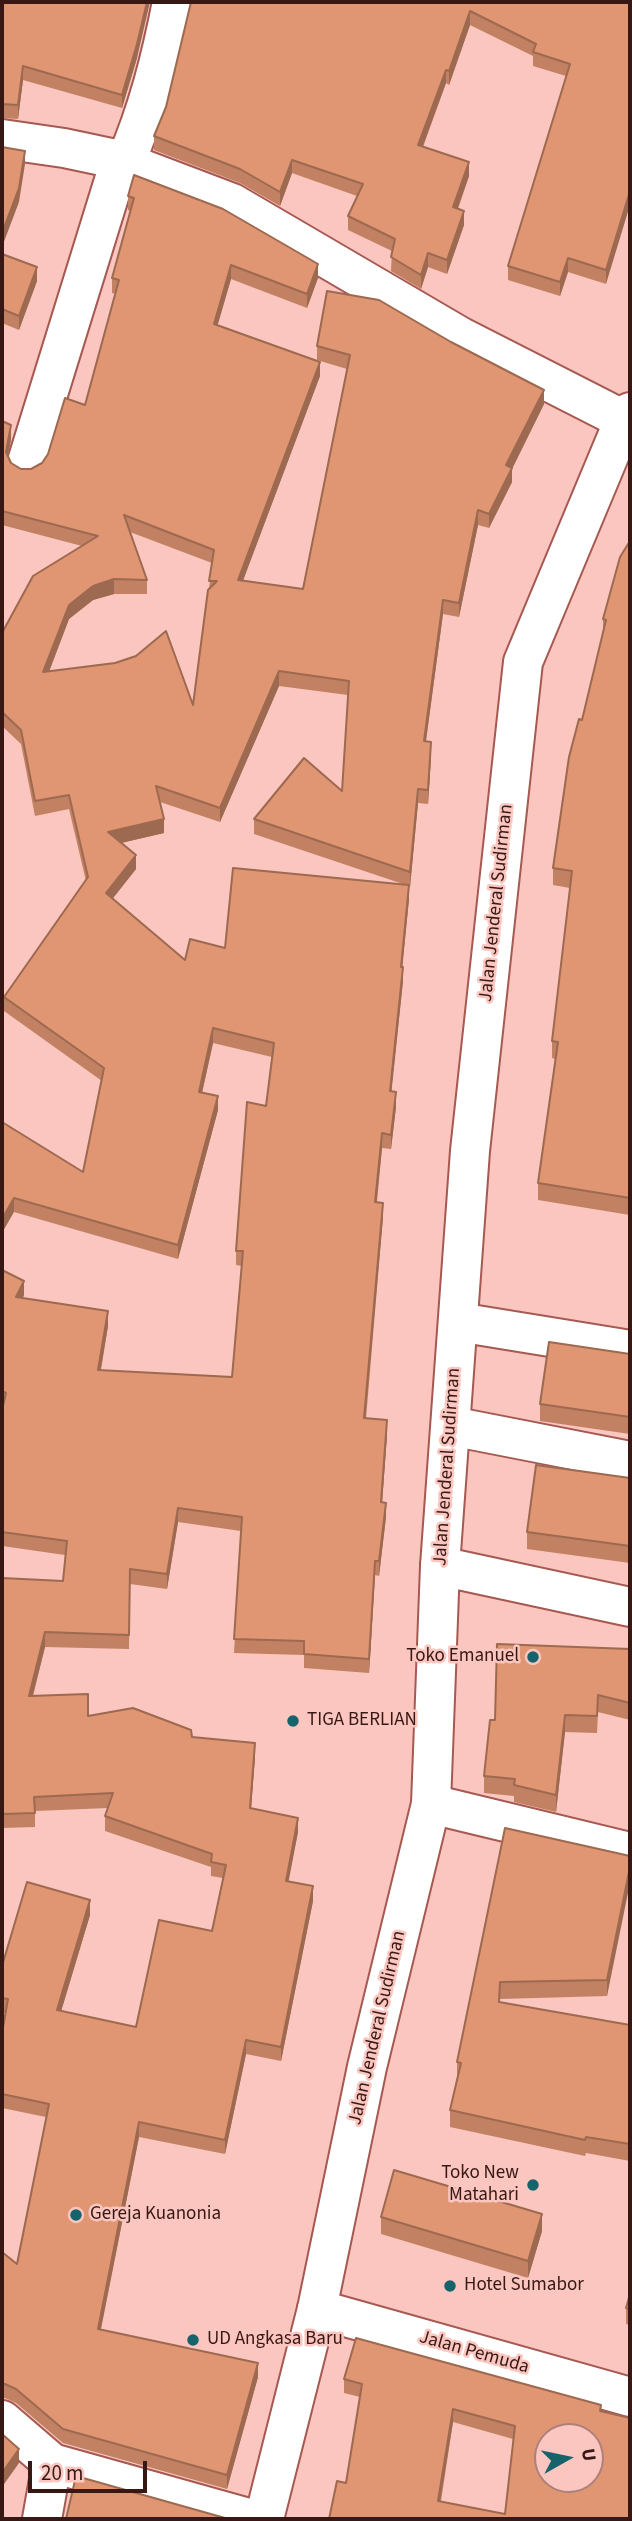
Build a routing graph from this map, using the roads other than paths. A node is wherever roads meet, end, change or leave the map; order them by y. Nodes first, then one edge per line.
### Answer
1 (172, 2) edge
2 (2, 139) edge
3 (122, 162) junction
4 (627, 416) edge
5 (27, 462) dead end
6 (458, 1322) junction
7 (630, 1350) edge
8 (451, 1426) junction
9 (630, 1461) edge
10 (440, 1566) junction
11 (630, 1608) edge
12 (431, 1804) junction
13 (630, 1852) edge
14 (317, 2309) junction
15 (630, 2397) edge
16 (2, 2420) edge
17 (52, 2463) junction
18 (43, 2519) edge
19 (252, 2519) edge
20 (264, 2519) edge

1 - 3 street
2 - 3 street
3 - 4 street
3 - 5 street
4 - 6 street, Jalan Jenderal Sudirman
6 - 7 street
6 - 8 street, Jalan Jenderal Sudirman
8 - 9 street
8 - 10 street, Jalan Jenderal Sudirman
10 - 11 street
10 - 12 street, Jalan Jenderal Sudirman
12 - 13 street
12 - 14 street, Jalan Jenderal Sudirman
14 - 15 street, Jalan Pemuda
14 - 20 street, Jalan Jenderal Sudirman
16 - 17 street
17 - 18 street
17 - 19 street

